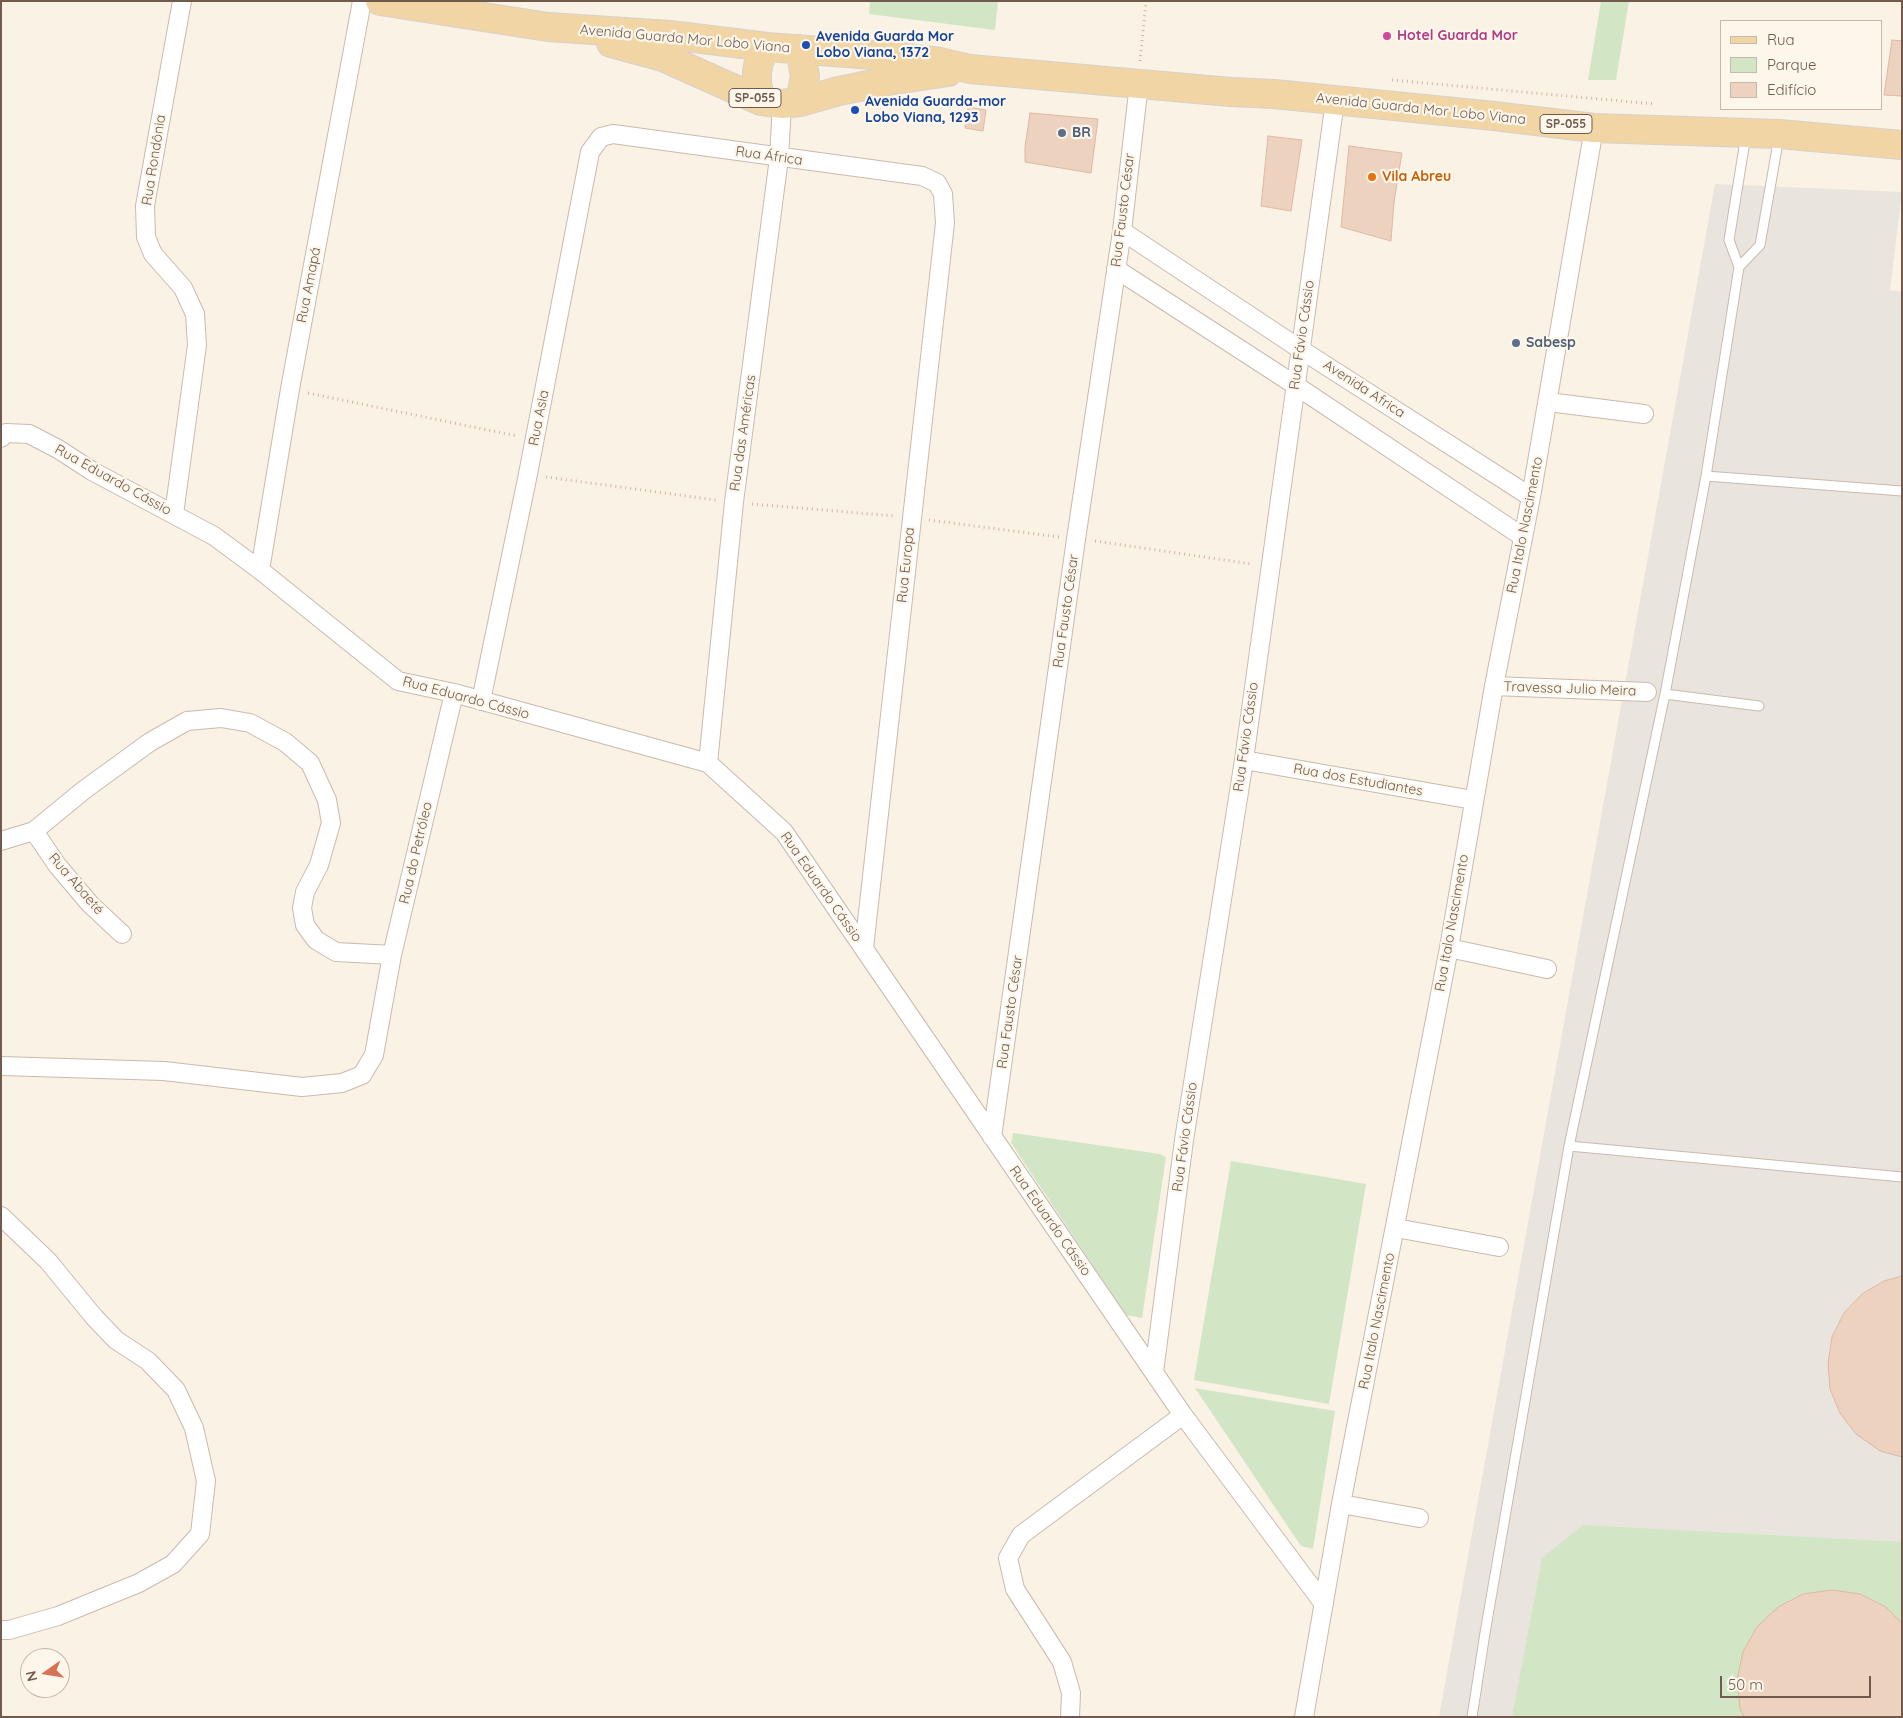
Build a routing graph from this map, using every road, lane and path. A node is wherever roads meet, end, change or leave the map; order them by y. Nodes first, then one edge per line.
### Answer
1 (182, 1) edge
2 (362, 1) edge
3 (380, 1) edge
4 (1146, 1) edge
5 (548, 27) junction
6 (767, 46) junction
7 (800, 49) junction
8 (970, 69) junction
9 (1139, 84) junction
10 (1335, 101) junction
11 (781, 102) junction
12 (1594, 128) junction
13 (1746, 134) junction
14 (1779, 134) junction
15 (601, 137) joint
16 (1902, 145) edge
17 (779, 158) junction
18 (937, 183) joint
19 (1122, 231) junction
20 (1739, 267) junction
21 (1116, 270) junction
22 (1300, 349) junction
23 (1295, 385) junction
24 (290, 389) junction
25 (1548, 402) junction
26 (1644, 414) dead end
27 (1, 438) edge
28 (535, 440) junction
29 (1706, 476) junction
30 (1902, 491) edge
31 (1531, 497) junction
32 (174, 514) junction
33 (1523, 537) junction
34 (260, 570) junction
35 (1494, 686) junction
36 (1647, 692) dead end
37 (454, 693) junction
38 (1665, 694) junction
39 (481, 701) junction
40 (1759, 706) dead end
41 (1244, 760) junction
42 (708, 763) junction
43 (1473, 800) junction
44 (34, 831) junction
45 (1, 841) edge
46 (122, 934) dead end
47 (864, 948) junction
48 (1449, 948) junction
49 (392, 954) junction
50 (1547, 969) dead end
51 (1, 1066) edge
52 (992, 1137) junction
53 (1568, 1146) junction
54 (1902, 1177) edge
55 (1, 1216) edge
56 (1396, 1228) junction
57 (1499, 1247) dead end
58 (1154, 1372) junction
59 (1184, 1415) junction
60 (1341, 1504) junction
61 (1419, 1518) dead end
62 (1324, 1604) junction
63 (1, 1630) edge
64 (1070, 1717) edge
65 (1304, 1717) edge
66 (1472, 1717) edge

1 - 32 street, Rua Rondônia
2 - 24 street, Rua Amapá
3 - 5 main road, Avenida Guarda Mor Lobo Viana / SP-055
4 - 9 path
5 - 6 main road, Avenida Guarda Mor Lobo Viana / SP-055
5 - 11 main road, Avenida Guarda Mor Lobo Viana / SP-055
6 - 7 main road, Avenida Guarda Mor Lobo Viana / SP-055
6 - 11 main road, SP-055
7 - 8 main road, Avenida Guarda Mor Lobo Viana / SP-055
7 - 11 main road, SP-055
8 - 9 main road, Avenida Guarda Mor Lobo Viana / SP-055
8 - 11 main road, Avenida Guarda Mor Lobo Viana / SP-055
9 - 10 main road, Avenida Guarda Mor Lobo Viana / SP-055
9 - 19 street, Rua Fausto César
10 - 12 main road, Avenida Guarda Mor Lobo Viana / SP-055
10 - 22 street, Rua Fávio Cássio
11 - 17 street, Rua das Américas
12 - 13 main road, Avenida Guarda Mor Lobo Viana / SP-055
12 - 25 street, Rua Italo Nascimento
13 - 14 main road, Avenida Guarda Mor Lobo Viana / SP-055
13 - 20 lane
14 - 16 main road, Avenida Guarda Mor Lobo Viana / SP-055
14 - 20 lane
15 - 17 street, Rua África
15 - 28 street, Rua Asia
17 - 18 street, Rua África
17 - 42 street, Rua das Américas
18 - 47 street, Rua Europa
19 - 21 street, Rua Fausto César
19 - 22 street, Avenida Africa
20 - 29 lane
21 - 23 street
21 - 52 street, Rua Fausto César
22 - 23 street, Rua Fávio Cássio
22 - 31 street, Avenida Africa
23 - 33 street
23 - 41 street, Rua Fávio Cássio
24 - 28 path
24 - 34 street, Rua Amapá
25 - 26 street
25 - 31 street, Rua Italo Nascimento
27 - 32 street, Rua Eduardo Cássio
28 - 39 street, Rua Asia
29 - 30 lane
29 - 38 lane
31 - 33 street, Rua Italo Nascimento
32 - 34 street, Rua Eduardo Cássio
33 - 35 street, Rua Italo Nascimento
34 - 37 street, Rua Eduardo Cássio
35 - 36 street, Travessa Julio Meira
35 - 43 street, Rua Italo Nascimento
37 - 39 street, Rua Eduardo Cássio
37 - 49 street, Rua do Petróleo
38 - 40 lane
38 - 53 lane
39 - 42 street, Rua Eduardo Cássio
41 - 43 street, Rua dos Estudiantes
41 - 58 street, Rua Fávio Cássio
42 - 47 street, Rua Eduardo Cássio
43 - 48 street, Rua Italo Nascimento
44 - 45 street
44 - 46 street, Rua Abaeté
44 - 49 street
47 - 52 street, Rua Eduardo Cássio
48 - 50 street
48 - 56 street, Rua Italo Nascimento
49 - 51 street, Rua do Petróleo
52 - 58 street, Rua Eduardo Cássio
53 - 54 lane
53 - 66 lane
55 - 63 street
56 - 57 street
56 - 60 street, Rua Italo Nascimento
58 - 59 street, Rua Eduardo Cássio
59 - 62 street, Rua Eduardo Cássio
59 - 64 street
60 - 61 street
60 - 62 street, Rua Italo Nascimento
62 - 65 street, Rua Italo Nascimento

